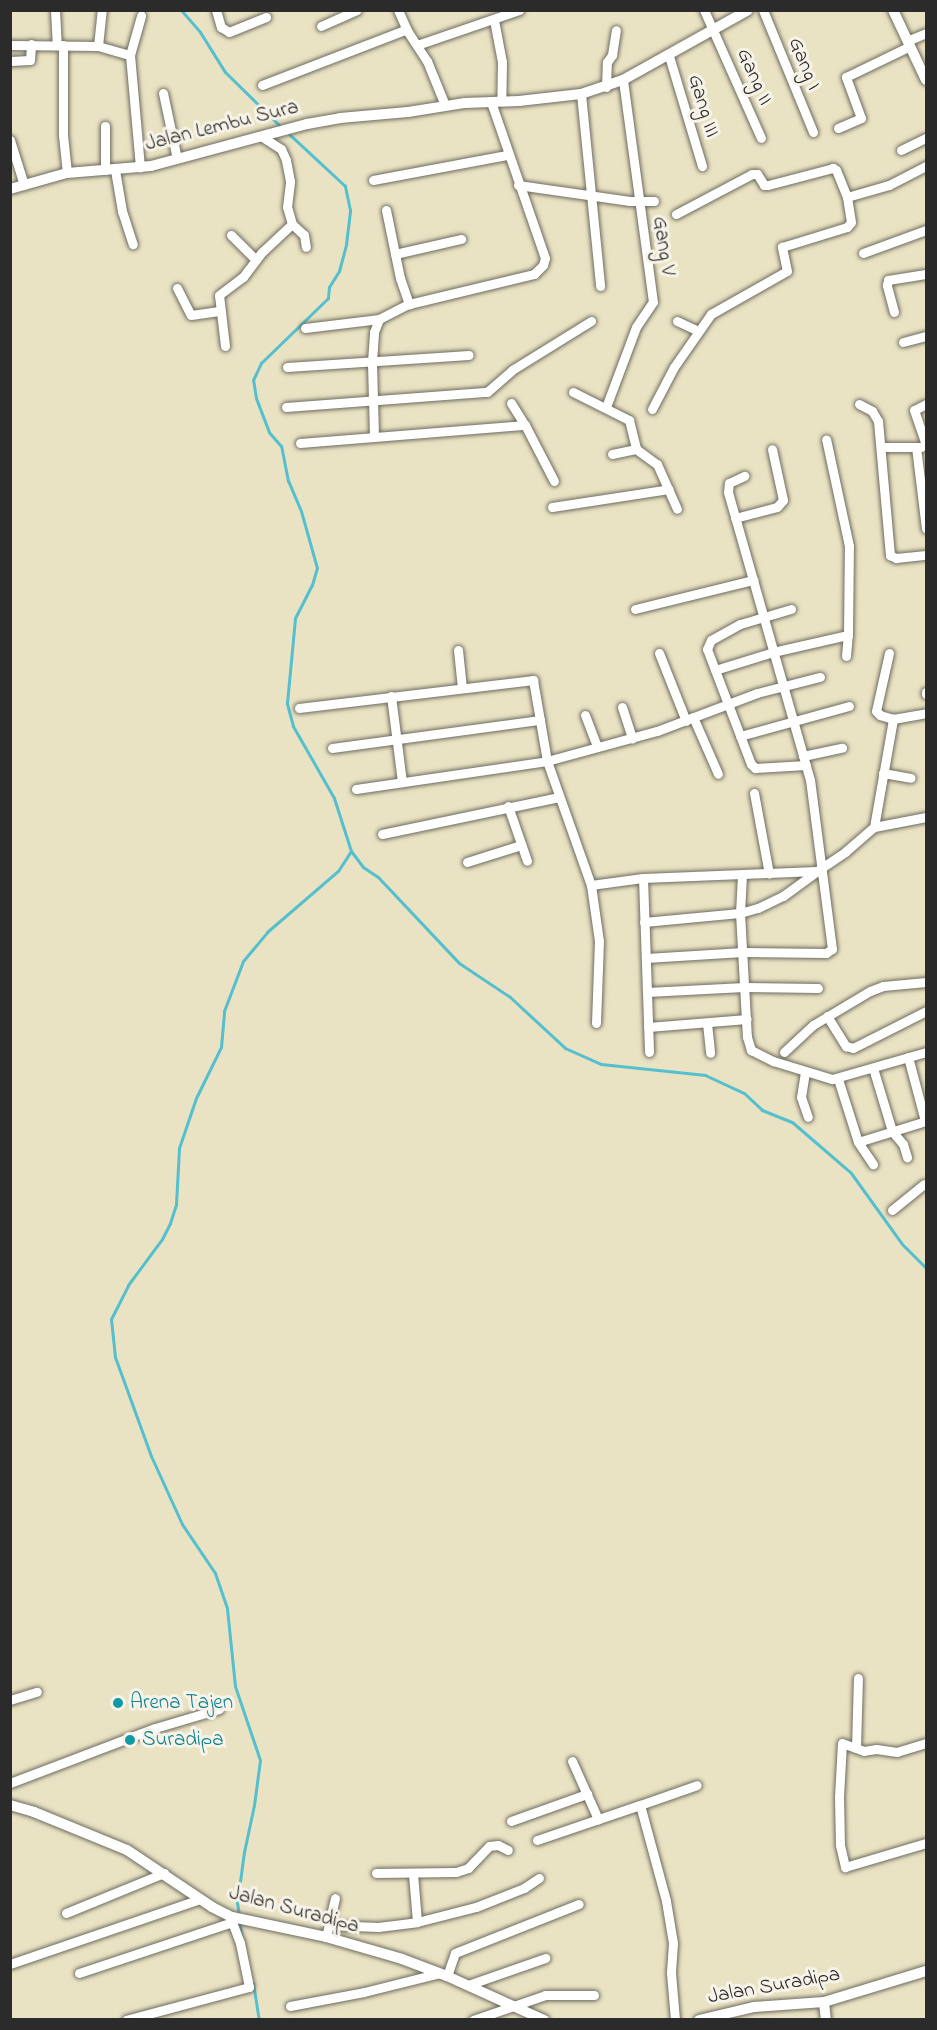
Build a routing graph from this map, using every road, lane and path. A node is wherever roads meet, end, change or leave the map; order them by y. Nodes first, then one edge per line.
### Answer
1 (55, 10) edge
2 (102, 10) edge
3 (216, 10) edge
4 (357, 10) edge
5 (398, 10) edge
6 (519, 10) edge
7 (704, 10) edge
8 (748, 10) edge
9 (763, 10) edge
10 (893, 10) edge
11 (141, 16) dead end
12 (266, 17) dead end
13 (494, 20) junction
14 (321, 26) dead end
15 (407, 29) junction
16 (616, 30) dead end
17 (714, 30) junction
18 (927, 33) edge
19 (909, 43) junction
20 (60, 44) junction
21 (10, 45) edge
22 (31, 45) junction
23 (417, 45) junction
24 (98, 46) junction
25 (130, 55) junction
26 (669, 57) junction
27 (10, 61) edge
28 (623, 80) junction
29 (927, 80) edge
30 (262, 85) dead end
31 (606, 87) junction
32 (163, 93) dead end
33 (581, 94) junction
34 (496, 101) junction
35 (445, 105) junction
36 (105, 126) dead end
37 (838, 128) dead end
38 (813, 132) dead end
39 (264, 135) junction
40 (761, 138) dead end
41 (927, 138) edge
42 (10, 140) edge
43 (902, 150) dead end
44 (507, 155) junction
45 (177, 159) junction
46 (702, 166) dead end
47 (927, 166) edge
48 (140, 168) junction
49 (110, 170) junction
50 (67, 173) junction
51 (373, 180) dead end
52 (24, 185) junction
53 (518, 185) junction
54 (10, 189) edge
55 (590, 195) junction
56 (848, 196) junction
57 (639, 201) junction
58 (654, 201) dead end
59 (386, 210) dead end
60 (676, 214) dead end
61 (292, 224) junction
62 (927, 230) edge
63 (231, 235) dead end
64 (461, 239) dead end
65 (133, 244) dead end
66 (306, 247) dead end
67 (863, 253) dead end
68 (395, 254) junction
69 (255, 259) junction
70 (927, 274) edge
71 (600, 286) dead end
72 (177, 288) dead end
73 (409, 304) junction
74 (221, 311) junction
75 (894, 312) dead end
76 (379, 319) junction
77 (591, 321) dead end
78 (677, 321) dead end
79 (305, 328) dead end
80 (698, 331) junction
81 (927, 336) edge
82 (903, 342) dead end
83 (225, 346) dead end
84 (469, 355) dead end
85 (372, 362) junction
86 (287, 367) dead end
87 (573, 392) dead end
88 (373, 399) junction
89 (511, 403) dead end
90 (859, 404) dead end
91 (927, 404) edge
92 (286, 407) dead end
93 (606, 407) junction
94 (652, 409) dead end
95 (525, 425) junction
96 (374, 435) junction
97 (826, 439) dead end
98 (300, 443) dead end
99 (927, 445) edge
100 (882, 447) junction
101 (916, 447) junction
102 (772, 449) dead end
103 (636, 450) junction
104 (612, 454) dead end
105 (744, 476) dead end
106 (554, 481) dead end
107 (669, 489) junction
108 (552, 507) dead end
109 (677, 509) dead end
110 (735, 518) junction
111 (927, 528) edge
112 (927, 555) edge
113 (753, 580) junction
114 (635, 609) dead end
115 (791, 609) dead end
116 (763, 616) junction
117 (848, 635) junction
118 (458, 650) dead end
119 (773, 652) junction
120 (659, 653) dead end
121 (889, 653) dead end
122 (846, 656) dead end
123 (715, 670) junction
124 (820, 677) dead end
125 (783, 685) junction
126 (462, 687) junction
127 (391, 696) junction
128 (728, 703) junction
129 (849, 706) dead end
130 (622, 707) dead end
131 (299, 708) dead end
132 (927, 712) edge
133 (585, 715) dead end
134 (690, 719) junction
135 (893, 719) junction
136 (540, 720) junction
137 (792, 720) junction
138 (740, 736) junction
139 (632, 738) junction
140 (398, 740) junction
141 (597, 747) junction
142 (332, 748) dead end
143 (842, 748) dead end
144 (804, 760) junction
145 (547, 761) junction
146 (883, 773) junction
147 (717, 774) dead end
148 (911, 778) dead end
149 (402, 782) junction
150 (356, 789) dead end
151 (754, 793) dead end
152 (559, 797) junction
153 (508, 806) junction
154 (927, 818) edge
155 (874, 826) junction
156 (382, 834) dead end
157 (521, 845) junction
158 (527, 861) dead end
159 (467, 862) dead end
160 (819, 870) junction
161 (769, 874) junction
162 (742, 875) junction
163 (644, 878) junction
164 (591, 885) junction
165 (740, 913) junction
166 (644, 922) junction
167 (742, 952) junction
168 (646, 958) junction
169 (927, 982) edge
170 (744, 987) junction
171 (818, 988) dead end
172 (647, 992) junction
173 (927, 1011) edge
174 (826, 1016) junction
175 (747, 1019) junction
176 (596, 1023) dead end
177 (707, 1023) junction
178 (648, 1027) junction
179 (649, 1052) dead end
180 (784, 1052) dead end
181 (927, 1052) edge
182 (710, 1053) dead end
183 (908, 1057) junction
184 (873, 1068) junction
185 (805, 1072) junction
186 (838, 1079) junction
187 (808, 1118) dead end
188 (926, 1121) edge
189 (892, 1131) junction
190 (858, 1142) junction
191 (907, 1157) dead end
192 (873, 1164) dead end
193 (926, 1185) edge
194 (892, 1210) dead end
195 (858, 1678) dead end
196 (37, 1692) dead end
197 (10, 1700) edge
198 (219, 1709) dead end
199 (927, 1743) edge
200 (856, 1748) junction
201 (572, 1761) dead end
202 (10, 1783) edge
203 (697, 1785) dead end
204 (587, 1794) junction
205 (640, 1804) junction
206 (10, 1806) edge
207 (598, 1819) junction
208 (510, 1821) dead end
209 (537, 1840) dead end
210 (927, 1843) edge
211 (508, 1850) dead end
212 (165, 1873) junction
213 (376, 1873) dead end
214 (413, 1874) junction
215 (540, 1878) dead end
216 (335, 1898) dead end
217 (200, 1899) junction
218 (579, 1904) dead end
219 (66, 1913) dead end
220 (231, 1919) junction
221 (417, 1922) junction
222 (329, 1924) junction
223 (326, 1937) junction
224 (545, 1958) dead end
225 (10, 1964) edge
226 (927, 1971) edge
227 (79, 1973) dead end
228 (443, 1975) junction
229 (468, 1986) junction
230 (594, 1995) dead end
231 (824, 2001) junction
232 (290, 2006) dead end
233 (514, 2007) junction
234 (126, 2019) edge
235 (473, 2019) edge
236 (544, 2019) edge
237 (675, 2019) edge
238 (699, 2019) edge
239 (826, 2019) edge

1 - 20 street
2 - 24 street
3 - 12 street
4 - 14 street
5 - 15 street
6 - 13 street
7 - 17 street, Gang II
8 - 17 street, Jalan Lembu Sura
9 - 38 street, Gang I
10 - 19 street
11 - 25 street
13 - 23 street
13 - 34 street
15 - 23 street
15 - 30 street
16 - 31 street
17 - 26 street, Jalan Lembu Sura
17 - 40 street, Gang II
18 - 19 street
19 - 29 street
19 - 37 street
20 - 22 street
20 - 24 street
20 - 50 street
21 - 22 street
22 - 27 street
23 - 35 street
24 - 25 street
25 - 48 street
26 - 28 street, Jalan Lembu Sura
26 - 46 street, Gang III
28 - 31 street, Jalan Lembu Sura
28 - 57 street, Gang V
31 - 33 street, Jalan Lembu Sura
32 - 45 street
33 - 34 street, Jalan Lembu Sura
33 - 55 street
34 - 35 street, Jalan Lembu Sura
34 - 44 street
35 - 39 street, Jalan Lembu Sura
36 - 49 street
39 - 45 street, Jalan Lembu Sura
39 - 61 street
41 - 43 street
42 - 52 street
44 - 51 street
44 - 53 street
45 - 48 street, Jalan Lembu Sura
47 - 56 street
48 - 49 street, Jalan Lembu Sura
49 - 50 street, Jalan Lembu Sura
49 - 65 street
50 - 52 street, Jalan Lembu Sura
52 - 54 street, Jalan Lembu Sura
53 - 55 street
53 - 73 street
55 - 57 street
55 - 71 street
56 - 60 street
56 - 80 street
57 - 58 street
57 - 93 street, Gang V
59 - 68 street
61 - 66 street
61 - 69 street
62 - 67 street
63 - 69 street
64 - 68 street
68 - 73 street
69 - 74 street
70 - 75 street
72 - 74 street
73 - 76 street
74 - 83 street
76 - 79 street
76 - 85 street
77 - 88 street
78 - 80 street
80 - 94 street
81 - 82 street
84 - 85 street
85 - 86 street
85 - 88 street
87 - 93 street
88 - 92 street
88 - 96 street
89 - 95 street
90 - 100 street
91 - 99 street
93 - 103 street
95 - 96 street
95 - 106 street
96 - 98 street
97 - 117 street
99 - 101 street
100 - 101 street
100 - 112 street
101 - 111 street
102 - 110 street
103 - 104 street
103 - 107 street
105 - 110 street
107 - 108 street
107 - 109 street
110 - 113 street
113 - 114 street
113 - 116 street
115 - 116 street
116 - 119 street
116 - 123 street
117 - 119 street
117 - 122 street
118 - 126 street
119 - 123 street
119 - 125 street
120 - 134 street
121 - 135 street
123 - 128 street
124 - 125 street
125 - 128 street
125 - 137 street
126 - 127 street
126 - 136 street
127 - 131 street
127 - 140 street
128 - 134 street
128 - 138 street
129 - 137 street
130 - 139 street
132 - 135 street
133 - 141 street
134 - 139 street
134 - 147 street
135 - 146 street
136 - 140 street
136 - 145 street
137 - 138 street
137 - 144 street
138 - 144 street
139 - 141 street
140 - 142 street
140 - 149 street
141 - 145 street
143 - 144 street
144 - 160 street
145 - 149 street
145 - 152 street
146 - 148 street
146 - 155 street
149 - 150 street
151 - 161 street
152 - 153 street
152 - 164 street
153 - 156 street
153 - 157 street
154 - 155 street
155 - 160 street
157 - 158 street
157 - 159 street
160 - 161 street
160 - 165 street
160 - 167 street
161 - 162 street
162 - 163 street
162 - 165 street
163 - 164 street
163 - 166 street
164 - 176 street
165 - 166 street
165 - 167 street
166 - 168 street
167 - 168 street
167 - 170 street
168 - 172 street
169 - 174 street
170 - 171 street
170 - 172 street
170 - 175 street
172 - 178 street
173 - 174 street
174 - 180 street
175 - 177 street
175 - 185 street
177 - 178 street
177 - 182 street
178 - 179 street
181 - 183 street
183 - 184 street
183 - 188 street
184 - 186 street
184 - 189 street
185 - 186 street
185 - 187 street
186 - 190 street
188 - 189 street
189 - 190 street
189 - 191 street
190 - 192 street
193 - 194 street
195 - 200 street
196 - 197 street
198 - 202 street
199 - 200 street
200 - 210 street
201 - 204 street
203 - 205 street
204 - 207 street
204 - 208 street
205 - 207 street
205 - 237 street
206 - 212 street, Jalan Suradipa
207 - 209 street
211 - 214 street
212 - 217 street, Jalan Suradipa
212 - 219 street
213 - 214 street
214 - 221 street
215 - 221 street
216 - 222 street
217 - 220 street, Jalan Suradipa
217 - 225 street
218 - 228 street
220 - 223 street, Jalan Suradipa
220 - 227 street
220 - 234 street
221 - 222 street
222 - 223 street
223 - 228 street, Jalan Suradipa
224 - 229 street
226 - 231 street, Jalan Suradipa
228 - 229 street, Jalan Suradipa
228 - 232 street
229 - 233 street, Jalan Suradipa
230 - 233 street
231 - 238 street, Jalan Suradipa
231 - 239 street
233 - 235 street
233 - 236 street, Jalan Suradipa

